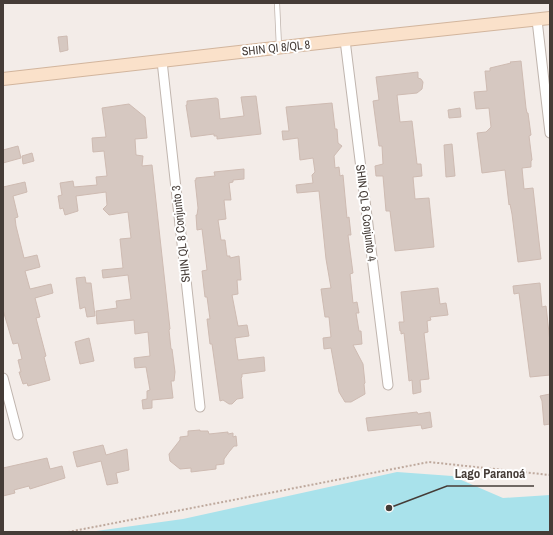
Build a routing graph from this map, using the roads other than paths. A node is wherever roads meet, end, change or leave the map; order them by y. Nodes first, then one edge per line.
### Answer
1 (277, 3) edge
2 (550, 18) edge
3 (537, 20) junction
4 (345, 40) junction
5 (279, 47) junction
6 (162, 61) junction
7 (3, 79) edge
8 (550, 133) edge
9 (3, 378) edge
10 (388, 385) dead end
11 (200, 407) dead end
12 (18, 434) dead end

1 - 5 lane
2 - 3 street, SHIN QI 8/QL 8
3 - 4 street, SHIN QI 8/QL 8
3 - 8 street
4 - 5 street, SHIN QI 8/QL 8
4 - 10 street, SHIN QL 8 Conjunto 4
5 - 6 street, SHIN QI 8/QL 8
6 - 7 street, SHIN QI 8/QL 8
6 - 11 street, SHIN QL 8 Conjunto 3
9 - 12 street

